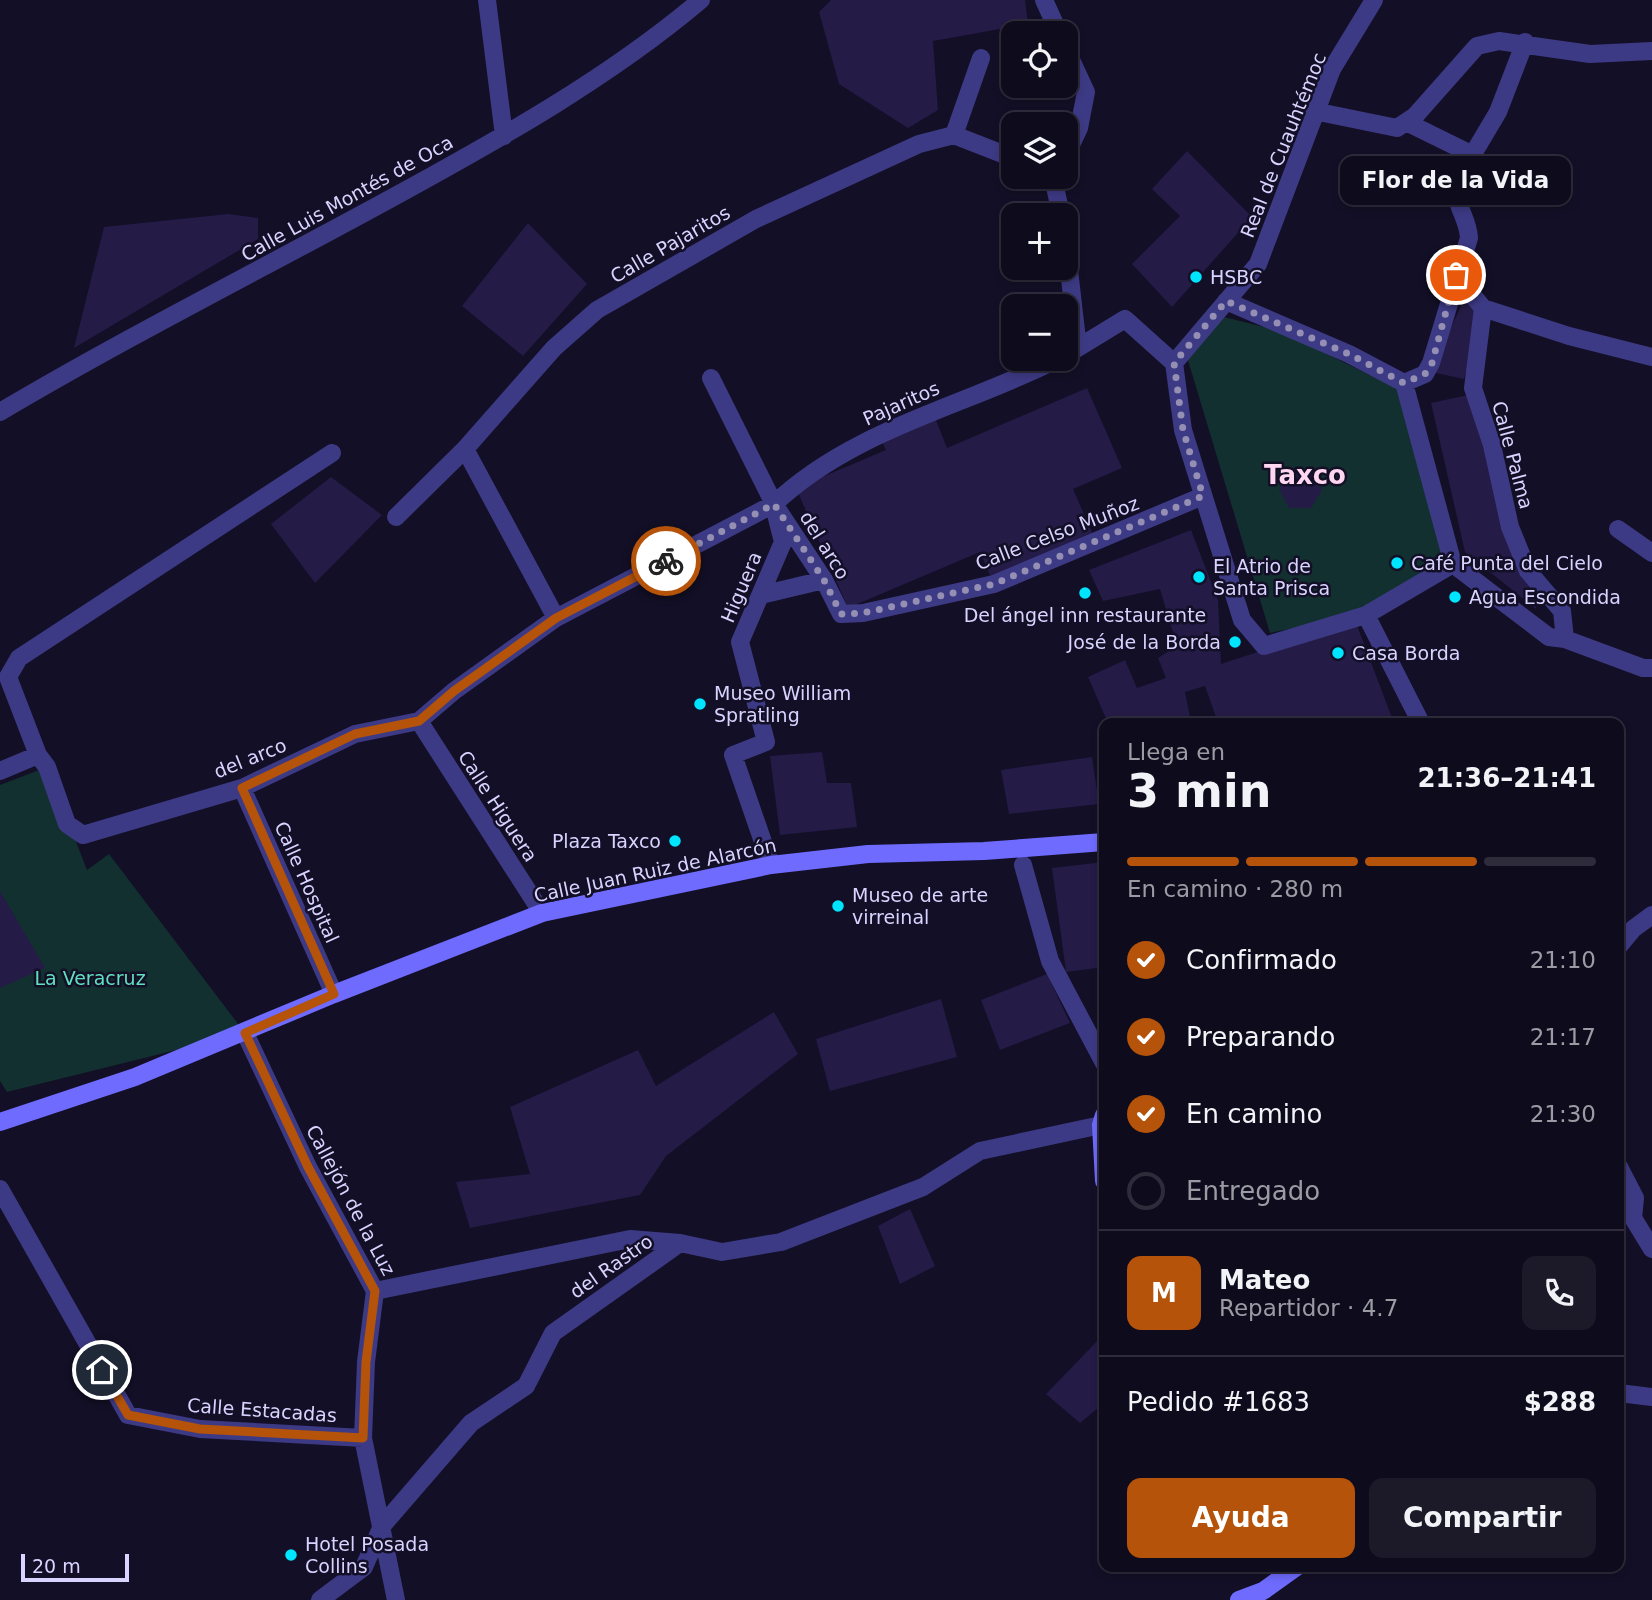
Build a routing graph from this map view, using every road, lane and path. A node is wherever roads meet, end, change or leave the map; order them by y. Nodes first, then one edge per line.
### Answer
1 (486, 0) edge
2 (701, 0) edge
3 (1044, 0) edge
4 (1374, 0) edge
5 (1054, 21) edge
6 (1525, 42) junction
7 (1652, 51) edge
8 (981, 58) dead end
9 (1078, 75) edge
10 (1314, 111) junction
11 (1408, 123) junction
12 (1078, 130) edge
13 (954, 135) junction
14 (505, 136) junction
15 (1001, 153) edge
16 (1471, 154) junction
17 (1456, 275) junction
18 (1226, 301) junction
19 (1483, 308) junction
20 (1078, 347) edge
21 (1652, 357) edge
22 (1174, 363) junction
23 (1034, 371) edge
24 (711, 378) dead end
25 (1404, 383) junction
26 (0, 412) edge
27 (465, 449) junction
28 (332, 453) dead end
29 (1203, 496) junction
30 (774, 504) junction
31 (396, 517) dead end
32 (1618, 529) dead end
33 (1652, 553) edge
34 (1453, 564) junction
35 (824, 580) junction
36 (761, 595) junction
37 (841, 614) joint
38 (1366, 615) junction
39 (556, 618) junction
40 (1565, 639) junction
41 (1652, 667) edge
42 (1418, 718) edge
43 (419, 721) junction
44 (38, 755) junction
45 (0, 771) edge
46 (242, 788) junction
47 (1099, 843) edge
48 (771, 865) junction
49 (1023, 865) dead end
50 (542, 913) junction
51 (1652, 915) edge
52 (1624, 940) edge
53 (334, 994) junction
54 (245, 1033) junction
55 (1099, 1054) edge
56 (1099, 1121) edge
57 (0, 1122) edge
58 (1624, 1177) edge
59 (0, 1189) edge
60 (1652, 1190) edge
61 (1635, 1198) junction
62 (680, 1243) junction
63 (1652, 1249) edge
64 (375, 1291) junction
65 (1624, 1394) edge
66 (1652, 1397) edge
67 (363, 1438) junction
68 (382, 1527) junction
69 (1291, 1572) edge
70 (1262, 1595) edge
71 (320, 1600) edge
72 (396, 1600) edge
73 (1239, 1600) edge

1 - 14 street
2 - 14 street, Calle Luis Montés de Oca
3 - 5 street
4 - 10 street, Real de Cuauhtémoc
6 - 7 street
6 - 11 street
6 - 16 street
8 - 13 street
9 - 12 street
10 - 11 street
10 - 18 street, Real de Cuauhtémoc
11 - 16 street
13 - 15 street
13 - 27 street, Calle Pajaritos
14 - 26 street, Calle Luis Montés de Oca
16 - 17 street
17 - 19 street
17 - 25 street
18 - 22 street, Real de Cuauhtémoc
18 - 25 street
19 - 21 street
19 - 40 street, Calle Palma
20 - 22 street
22 - 29 street
23 - 30 street, Pajaritos
24 - 30 street
25 - 34 street
27 - 31 street, Calle Pajaritos
27 - 39 street
28 - 44 street, del arco
29 - 37 street, Calle Celso Muñoz
29 - 38 street
30 - 35 street, del arco
30 - 36 street, Higuera
30 - 39 street, del arco
32 - 33 street
34 - 38 street
34 - 40 street
35 - 36 street
35 - 37 street, del arco
36 - 48 street, Higuera
38 - 42 street
39 - 43 street, del arco
40 - 41 street
43 - 46 street, del arco
43 - 50 street, Calle Higuera
44 - 45 street
44 - 46 street, del arco
46 - 53 street, Calle Hospital
47 - 48 street, Calle Juan Ruiz de Alarcón
48 - 50 street, Calle Juan Ruiz de Alarcón
49 - 55 street
50 - 53 street, Calle Juan Ruiz de Alarcón
51 - 52 street
53 - 54 street, Calle Juan Ruiz de Alarcón
54 - 57 street, Calle Juan Ruiz de Alarcón
54 - 64 street, Callejón de la Luz
56 - 62 street, del Rastro
58 - 61 street
59 - 67 street, Calle Estacadas
60 - 61 street
61 - 63 street
62 - 64 street
62 - 68 street, del Rastro
64 - 67 street, Callejón de la Luz
65 - 66 street
67 - 68 street
68 - 71 street, del Rastro
68 - 72 street
69 - 70 street
70 - 73 street

